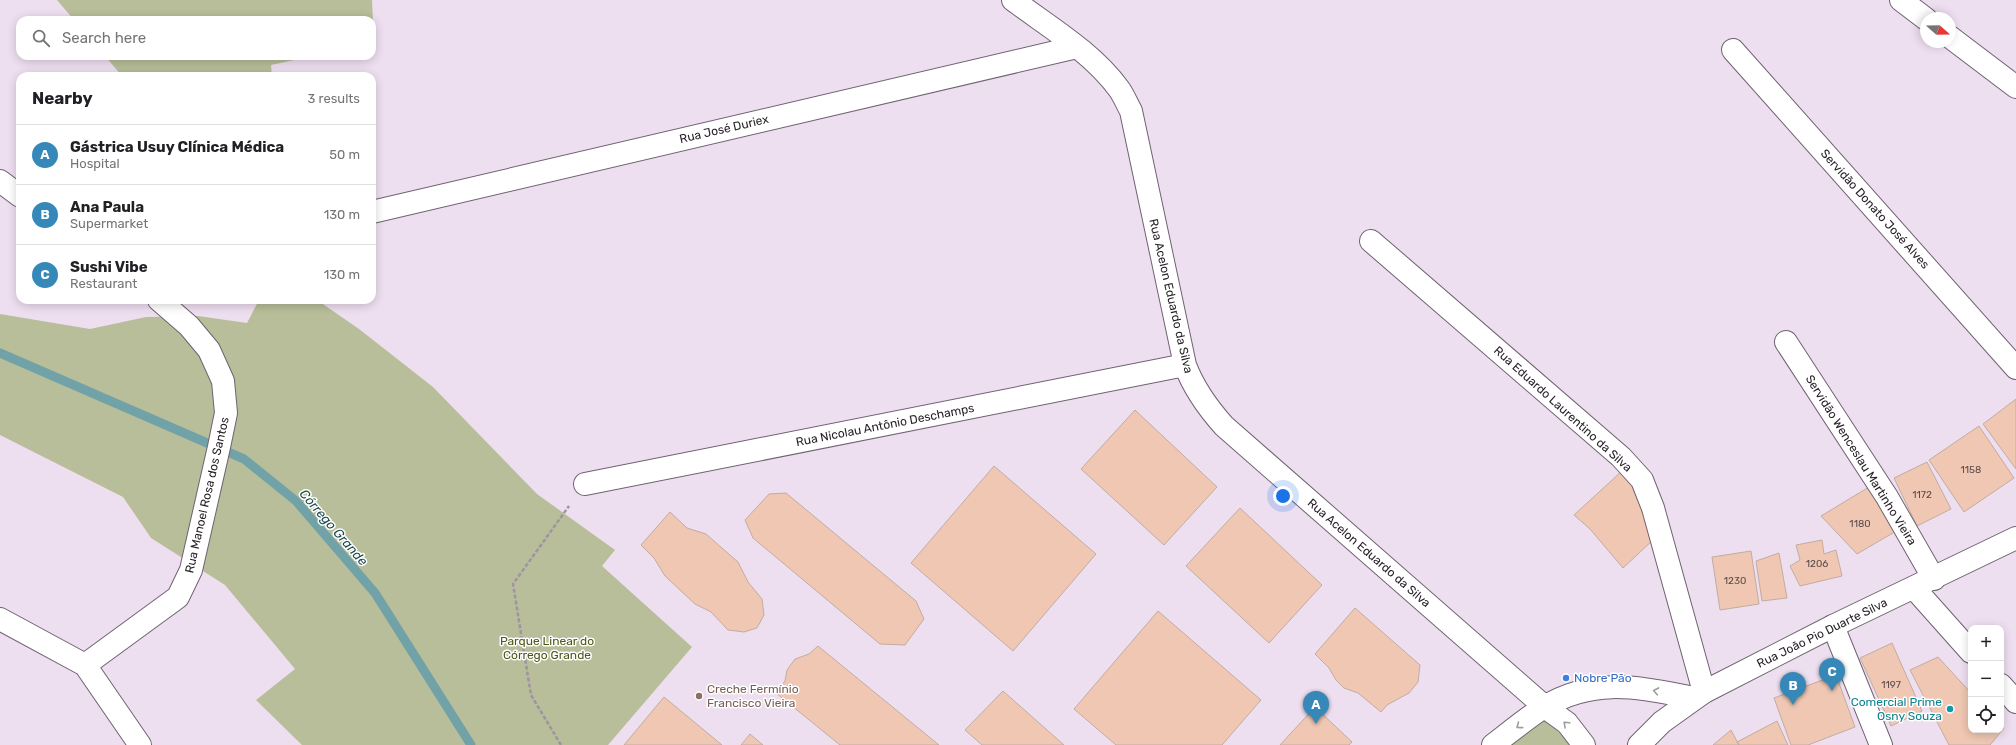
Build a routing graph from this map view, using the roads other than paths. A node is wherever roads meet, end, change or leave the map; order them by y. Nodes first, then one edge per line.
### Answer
1 (1012, 0) edge
2 (1901, 0) edge
3 (1920, 14) edge
4 (1956, 42) edge
5 (1077, 47) junction
6 (1733, 50) dead end
7 (2016, 87) edge
8 (0, 181) edge
9 (16, 193) edge
10 (376, 211) edge
11 (1370, 241) dead end
12 (164, 304) edge
13 (1786, 342) dead end
14 (1185, 365) junction
15 (2016, 368) edge
16 (585, 484) road end
17 (2016, 538) edge
18 (1934, 579) junction
19 (1914, 588) junction
20 (0, 619) edge
21 (1833, 626) junction
22 (1968, 649) edge
23 (85, 665) junction
24 (2004, 688) edge
25 (1699, 695) junction
26 (2016, 702) edge
27 (1545, 707) junction
28 (140, 745) edge
29 (1493, 745) edge
30 (1584, 745) edge
31 (1639, 745) edge
32 (1881, 745) edge

1 - 5 street, Rua Acelon Eduardo da Silva
2 - 3 street
4 - 7 street
5 - 10 street, Rua José Duriex
5 - 14 street, Rua Acelon Eduardo da Silva
6 - 15 street, Servidão Donato José Alves
8 - 9 street
11 - 25 street, Rua Eduardo Laurentino da Silva
12 - 23 street, Rua Manoel Rosa dos Santos
13 - 18 street, Servidão Wenceslau Martinho Vieira
14 - 16 street, Rua Nicolau Antônio Deschamps
14 - 27 street, Rua Acelon Eduardo da Silva
17 - 18 street, Rua João Pio Duarte Silva
18 - 19 street, Rua João Pio Duarte Silva
19 - 21 street, Rua João Pio Duarte Silva
19 - 22 street
20 - 23 street
21 - 25 street, Rua João Pio Duarte Silva
21 - 32 street
23 - 28 street
24 - 26 street
25 -> 27 street
25 - 31 street, Rua João Pio Duarte Silva
27 -> 29 street
30 -> 27 street, Rua Acelon Eduardo da Silva

